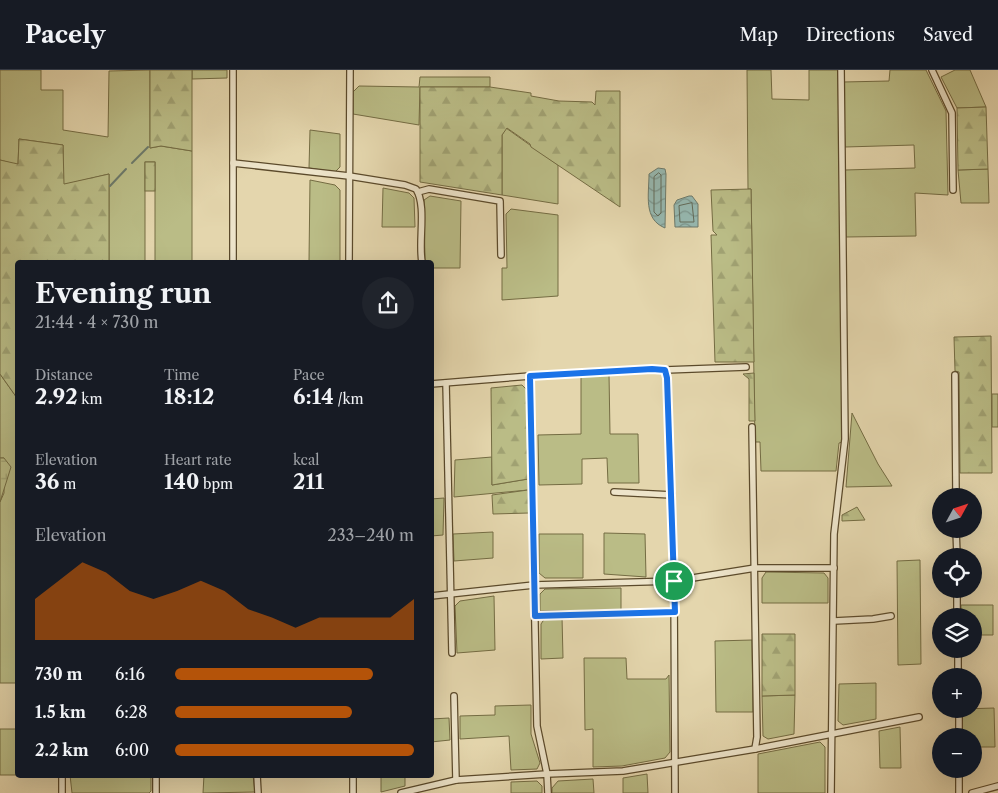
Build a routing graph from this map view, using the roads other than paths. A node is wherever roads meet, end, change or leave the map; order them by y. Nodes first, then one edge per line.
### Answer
1 (233, 70) edge
2 (350, 70) edge
3 (841, 70) edge
4 (932, 70) edge
5 (233, 163) junction
6 (349, 176) junction
7 (953, 190) dead end
8 (418, 192) junction
9 (500, 255) dead end
10 (233, 260) edge
11 (349, 260) edge
12 (422, 260) edge
13 (746, 367) dead end
14 (665, 370) junction
15 (955, 375) dead end
16 (530, 376) junction
17 (446, 383) junction
18 (434, 384) edge
19 (752, 427) dead end
20 (956, 488) edge
21 (614, 492) dead end
22 (672, 495) junction
23 (755, 568) junction
24 (834, 568) junction
25 (674, 581) junction
26 (534, 585) junction
27 (450, 595) junction
28 (434, 596) edge
29 (675, 612) junction
30 (535, 616) junction
31 (891, 616) dead end
32 (834, 621) junction
33 (452, 653) dead end
34 (454, 696) dead end
35 (919, 717) dead end
36 (832, 733) junction
37 (756, 749) junction
38 (675, 763) junction
39 (547, 774) junction
40 (62, 778) edge
41 (156, 778) edge
42 (257, 778) edge
43 (353, 778) edge
44 (959, 778) edge
45 (456, 780) junction
46 (998, 786) edge
47 (62, 793) edge
48 (156, 793) edge
49 (258, 793) edge
50 (353, 793) edge
51 (401, 793) edge
52 (548, 793) edge
53 (675, 793) edge
54 (830, 793) edge
55 (960, 793) edge
56 (972, 793) edge

1 - 5 street
2 - 6 street
3 - 24 street
4 - 7 street
5 - 6 street
5 - 10 street
6 - 8 street
6 - 11 street
8 - 9 street
8 - 12 street
13 - 14 street
14 - 16 street
14 - 22 street
15 - 20 street
16 - 17 street
16 - 26 street
17 - 18 street
17 - 27 street
19 - 23 street
21 - 22 street
22 - 25 street
23 - 24 street
23 - 25 street
23 - 37 street
24 - 32 street
25 - 26 street
25 - 29 street
26 - 27 street
26 - 30 street
27 - 28 street
27 - 33 street
29 - 30 street
29 - 38 street
30 - 39 street
31 - 32 street
32 - 36 street
34 - 45 street
35 - 36 street
36 - 37 street
36 - 54 street
37 - 38 street
38 - 39 street
38 - 53 street
39 - 45 street
39 - 52 street
40 - 47 street
41 - 48 street
42 - 49 street
43 - 50 street
44 - 55 street
45 - 51 street
46 - 56 street

